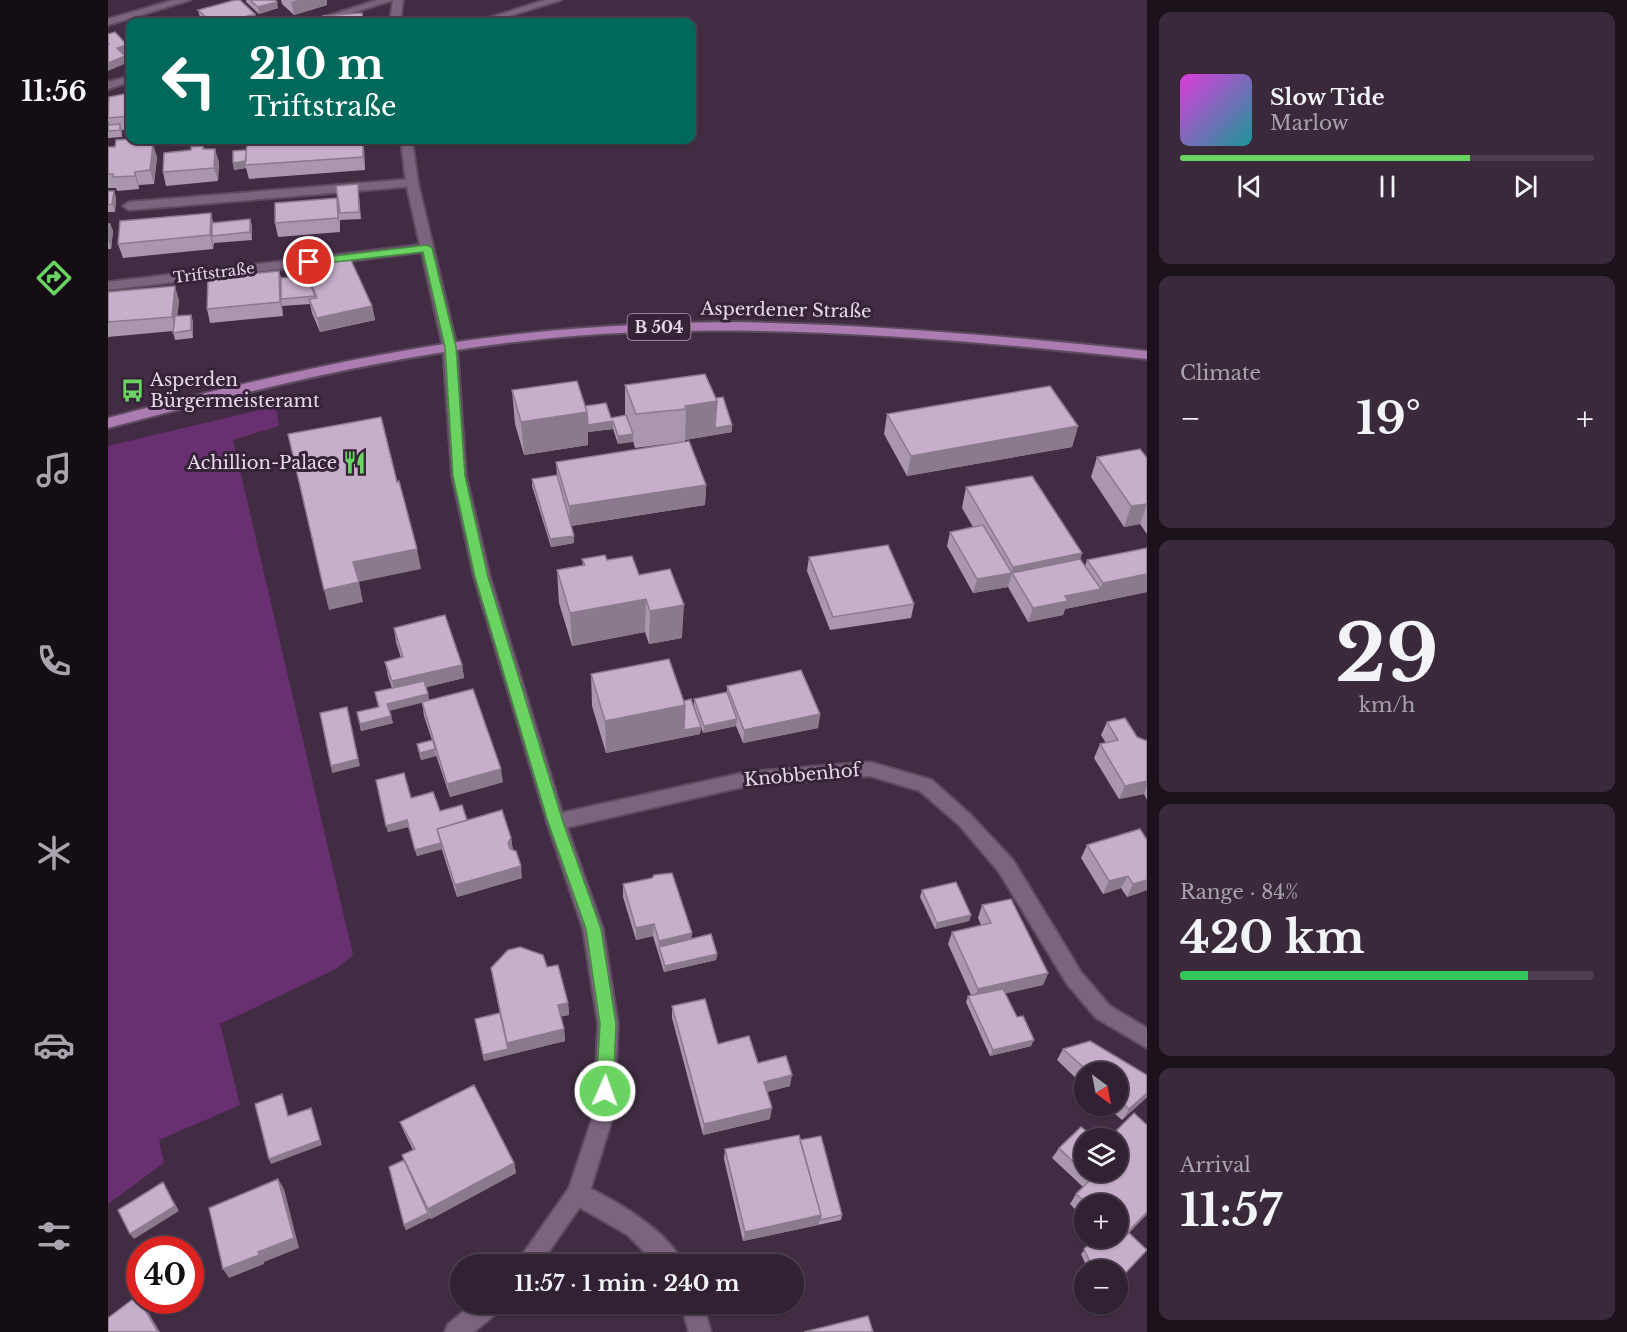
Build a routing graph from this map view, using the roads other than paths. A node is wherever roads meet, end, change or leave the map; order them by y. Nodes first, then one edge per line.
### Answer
1 (185, 0) edge
2 (388, 0) edge
3 (398, 0) edge
4 (556, 0) edge
5 (327, 18) edge
6 (396, 18) edge
7 (495, 18) edge
8 (108, 22) edge
9 (126, 80) edge
10 (108, 86) edge
11 (407, 144) edge
12 (412, 183) junction
13 (129, 206) dead end
14 (427, 248) junction
15 (108, 286) edge
16 (450, 347) junction
17 (1147, 355) edge
18 (108, 423) edge
19 (556, 822) junction
20 (1147, 1039) edge
21 (578, 1194) junction
22 (533, 1254) edge
23 (662, 1254) edge
24 (478, 1314) edge
25 (695, 1314) edge
26 (456, 1332) edge
27 (700, 1332) edge

1 - 8 street
2 - 5 street
3 - 6 street
4 - 7 street
9 - 10 street
11 - 12 street
12 - 13 street
12 - 14 street
14 - 15 street, Triftstraße
14 - 16 street
16 - 17 main road, Asperdener Straße / B 504
16 - 18 main road, Asperdener Straße / B 504
16 - 19 street
19 - 20 street, Knobbenhof
19 - 21 street
21 - 22 street
21 - 23 street
24 - 26 street
25 - 27 street

